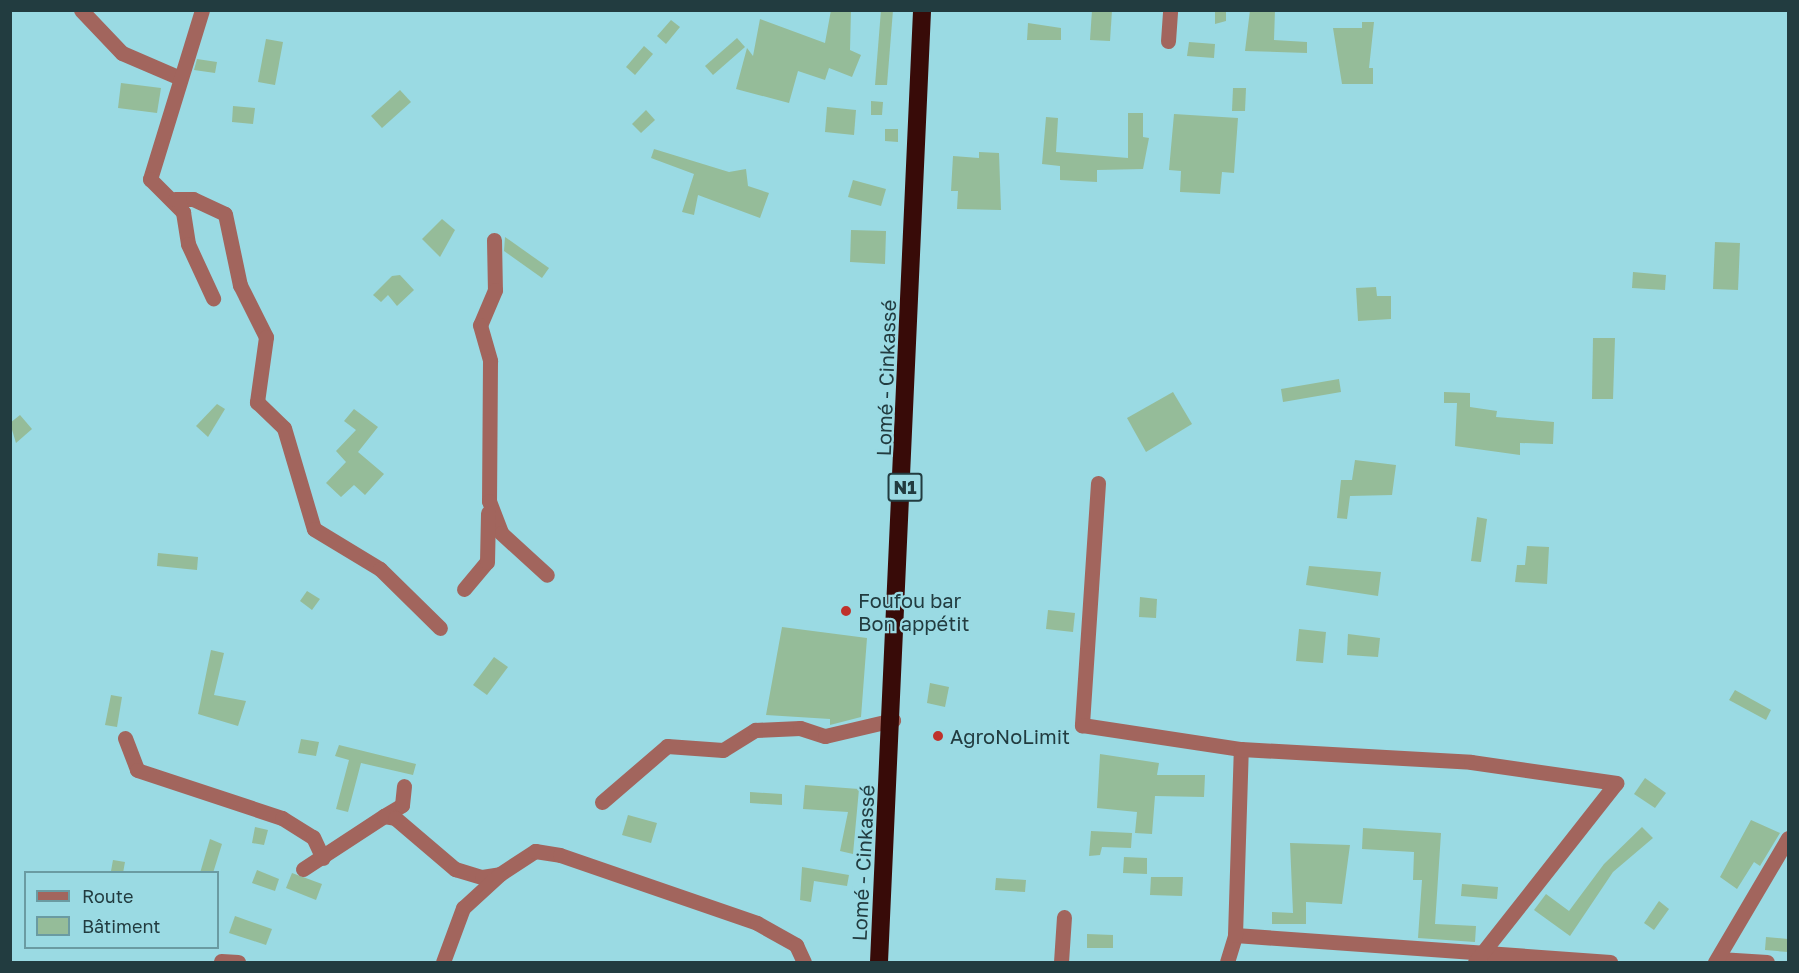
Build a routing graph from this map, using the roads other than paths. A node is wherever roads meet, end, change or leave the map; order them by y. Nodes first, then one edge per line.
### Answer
1 (81, 10) edge
2 (202, 10) edge
3 (922, 10) edge
4 (1170, 10) edge
5 (1168, 41) dead end
6 (178, 77) junction
7 (176, 199) junction
8 (494, 240) dead end
9 (213, 298) dead end
10 (1098, 483) dead end
11 (489, 501) junction
12 (547, 575) dead end
13 (464, 589) dead end
14 (440, 628) dead end
15 (893, 720) junction
16 (125, 738) dead end
17 (1241, 749) junction
18 (404, 786) dead end
19 (602, 802) dead end
20 (402, 805) junction
21 (384, 816) junction
22 (410, 830) junction
23 (1788, 838) edge
24 (323, 858) junction
25 (303, 869) dead end
26 (500, 874) junction
27 (1064, 917) dead end
28 (1235, 934) junction
29 (1485, 949) junction
30 (221, 961) edge
31 (1717, 961) edge
32 (238, 963) edge
33 (443, 963) edge
34 (804, 963) edge
35 (879, 963) edge
36 (1061, 963) edge
37 (1227, 963) edge
38 (1475, 963) edge
39 (1610, 963) edge
40 (1767, 963) edge

1 - 6 street
2 - 6 street
3 - 15 highway, Lomé - Cinkassé / N1
4 - 5 street
6 - 7 street
7 - 9 street
7 - 14 street
8 - 11 street
10 - 17 street
11 - 12 street
11 - 13 street
15 - 19 street
15 - 35 highway, Lomé - Cinkassé / N1
16 - 24 street
17 - 28 street
17 - 29 street
18 - 20 street
20 - 21 street
20 - 22 street
21 - 22 street
21 - 24 street
22 - 26 street
23 - 31 street
24 - 25 street
26 - 33 street
26 - 34 street
27 - 36 street
28 - 29 street
28 - 37 street
29 - 38 street
29 - 39 street
30 - 32 street
31 - 40 street

